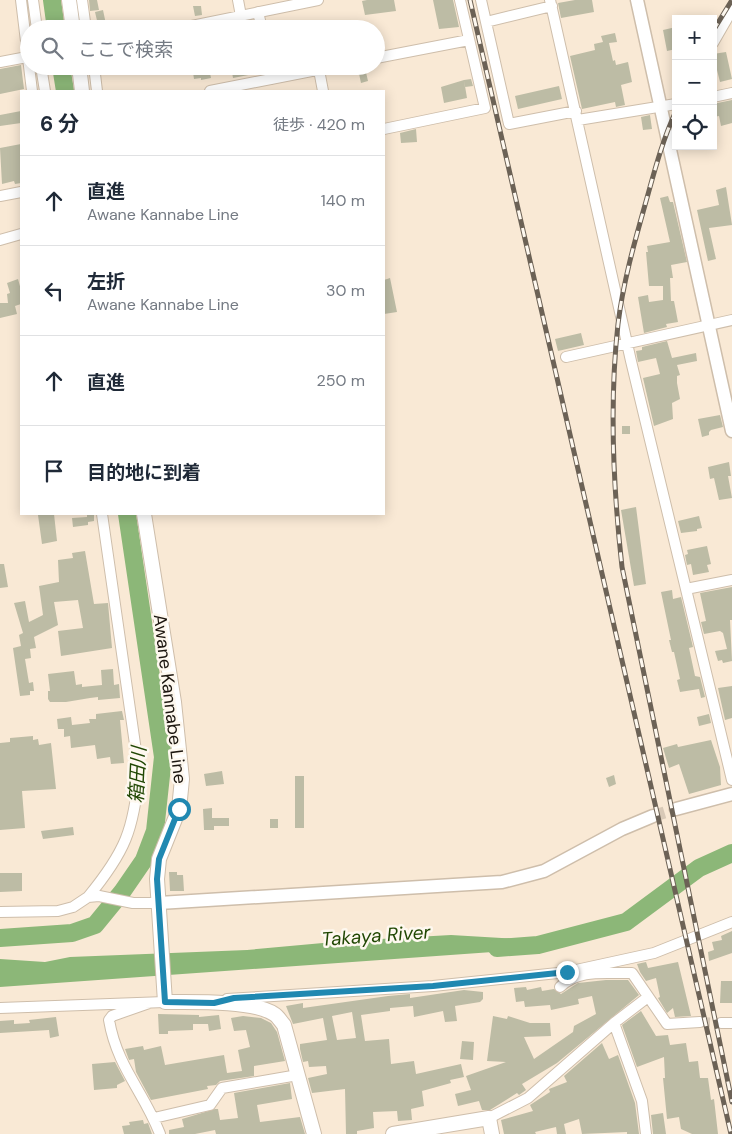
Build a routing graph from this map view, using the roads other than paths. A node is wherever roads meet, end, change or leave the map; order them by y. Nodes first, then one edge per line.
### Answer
1 (21, 0) edge
2 (33, 0) edge
3 (69, 0) edge
4 (82, 0) edge
5 (238, 0) edge
6 (318, 0) edge
7 (460, 0) edge
8 (481, 0) edge
9 (637, 0) edge
10 (551, 3) edge
11 (732, 10) edge
12 (258, 12) junction
13 (241, 16) junction
14 (23, 20) edge
15 (36, 20) edge
16 (72, 20) edge
17 (85, 20) edge
18 (221, 20) edge
19 (260, 20) edge
20 (486, 22) junction
21 (717, 36) edge
22 (469, 40) junction
23 (385, 56) edge
24 (20, 58) edge
25 (0, 62) edge
26 (30, 75) edge
27 (42, 75) edge
28 (80, 75) edge
29 (95, 75) edge
30 (271, 75) edge
31 (293, 75) edge
32 (320, 75) edge
33 (272, 79) junction
34 (32, 90) edge
35 (44, 90) edge
36 (82, 90) edge
37 (97, 90) edge
38 (215, 90) edge
39 (323, 90) edge
40 (732, 93) edge
41 (717, 96) edge
42 (672, 105) edge
43 (660, 107) junction
44 (577, 116) junction
45 (385, 129) edge
46 (20, 192) edge
47 (0, 196) edge
48 (20, 234) edge
49 (0, 240) edge
50 (732, 320) edge
51 (708, 325) junction
52 (628, 343) junction
53 (566, 357) dead end
54 (732, 431) edge
55 (102, 515) edge
56 (144, 515) edge
57 (732, 580) edge
58 (686, 590) junction
59 (732, 780) edge
60 (732, 794) edge
61 (676, 809) tunnel mouth
62 (653, 816) tunnel mouth
63 (88, 897) junction
64 (159, 907) junction
65 (0, 912) edge
66 (732, 922) edge
67 (560, 987) dead end
68 (648, 997) junction
69 (165, 999) junction
70 (148, 1003) junction
71 (214, 1003) junction
72 (0, 1008) edge
73 (700, 1022) tunnel mouth
74 (614, 1023) junction
75 (720, 1023) tunnel mouth
76 (732, 1023) edge
77 (298, 1075) junction
78 (154, 1118) junction
79 (489, 1118) junction
80 (160, 1134) edge
81 (314, 1134) edge
82 (393, 1134) edge
83 (492, 1134) edge
84 (646, 1134) edge

1 - 14 street
2 - 15 street
3 - 16 main road
4 - 17 street
5 - 13 street
6 - 12 street
7 - 22 street
8 - 20 street
9 - 43 street
10 - 20 street
10 - 44 street
11 - 21 street
12 - 13 street
12 - 19 street
13 - 18 street
20 - 44 street
22 - 23 street
22 - 45 street
24 - 25 street
26 - 34 street
27 - 35 street
28 - 36 main road
29 - 37 street
30 - 33 street
31 - 33 street
32 - 39 street
33 - 38 street
40 - 41 street
42 - 43 street
43 - 44 street
43 - 51 street
44 - 52 street
46 - 47 street
48 - 49 street
50 - 51 street
51 - 52 street
51 - 54 street
52 - 53 street
52 - 58 street
55 - 63 street
56 - 64 main road, Awane Kannabe Line
57 - 58 street
58 - 59 street
60 - 61 street
62 - 64 street
63 - 64 street
63 - 65 street
64 - 69 main road, Awane Kannabe Line
66 - 71 street
67 - 68 street
68 - 73 street
68 - 74 street
69 - 70 street
69 - 71 main road
70 - 72 street
70 - 78 street
71 - 77 main road
74 - 79 street
74 - 84 street
75 - 76 street
77 - 78 street
77 - 81 main road
78 - 80 street
79 - 82 main road
79 - 83 main road

